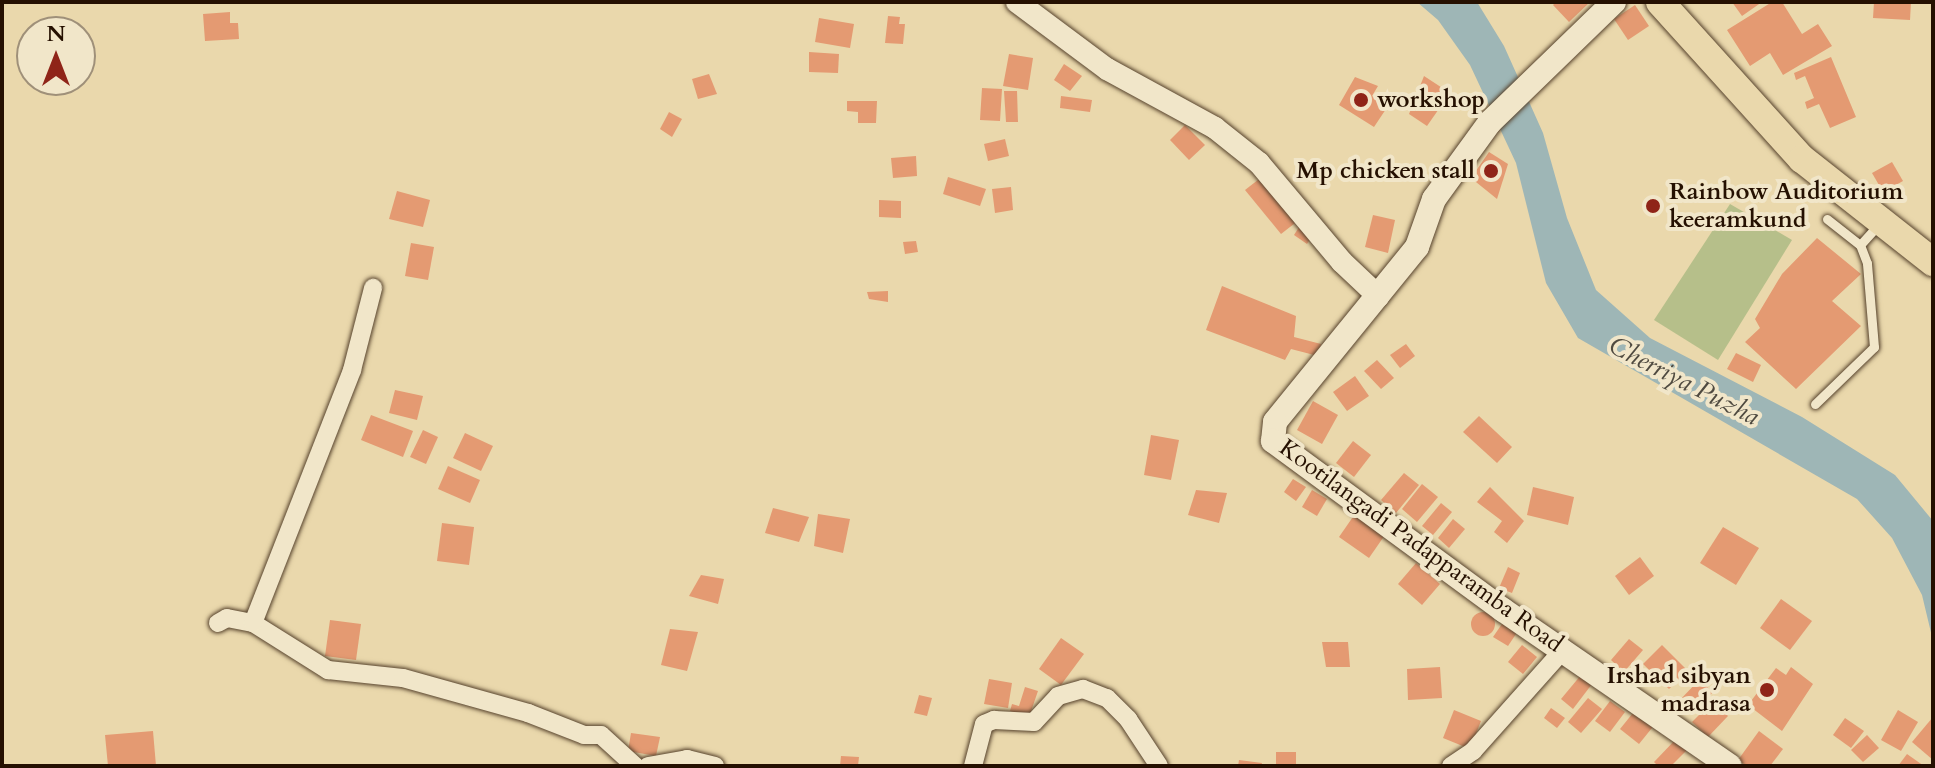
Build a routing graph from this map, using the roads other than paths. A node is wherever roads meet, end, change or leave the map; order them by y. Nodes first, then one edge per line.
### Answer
1 (1017, 2) edge
2 (1614, 2) edge
3 (1670, 5) edge
4 (1827, 219) dead end
5 (1881, 221) junction
6 (1860, 245) junction
7 (1933, 262) edge
8 (373, 288) dead end
9 (1378, 296) junction
10 (1815, 404) dead end
11 (218, 623) dead end
12 (253, 623) junction
13 (1564, 649) junction
14 (635, 766) edge
15 (648, 766) edge
16 (715, 766) edge
17 (973, 766) edge
18 (1159, 766) edge
19 (1451, 766) edge
20 (1730, 766) edge

1 - 9 street
2 - 9 main road, Kootilangadi Padapparamba Road
3 - 5 highway
4 - 6 lane
5 - 6 lane
5 - 7 highway
6 - 10 lane
8 - 12 street
9 - 13 main road, Kootilangadi Padapparamba Road
11 - 12 street
12 - 14 street
13 - 19 street
13 - 20 main road, Kootilangadi Padapparamba Road
15 - 16 street
17 - 18 street

